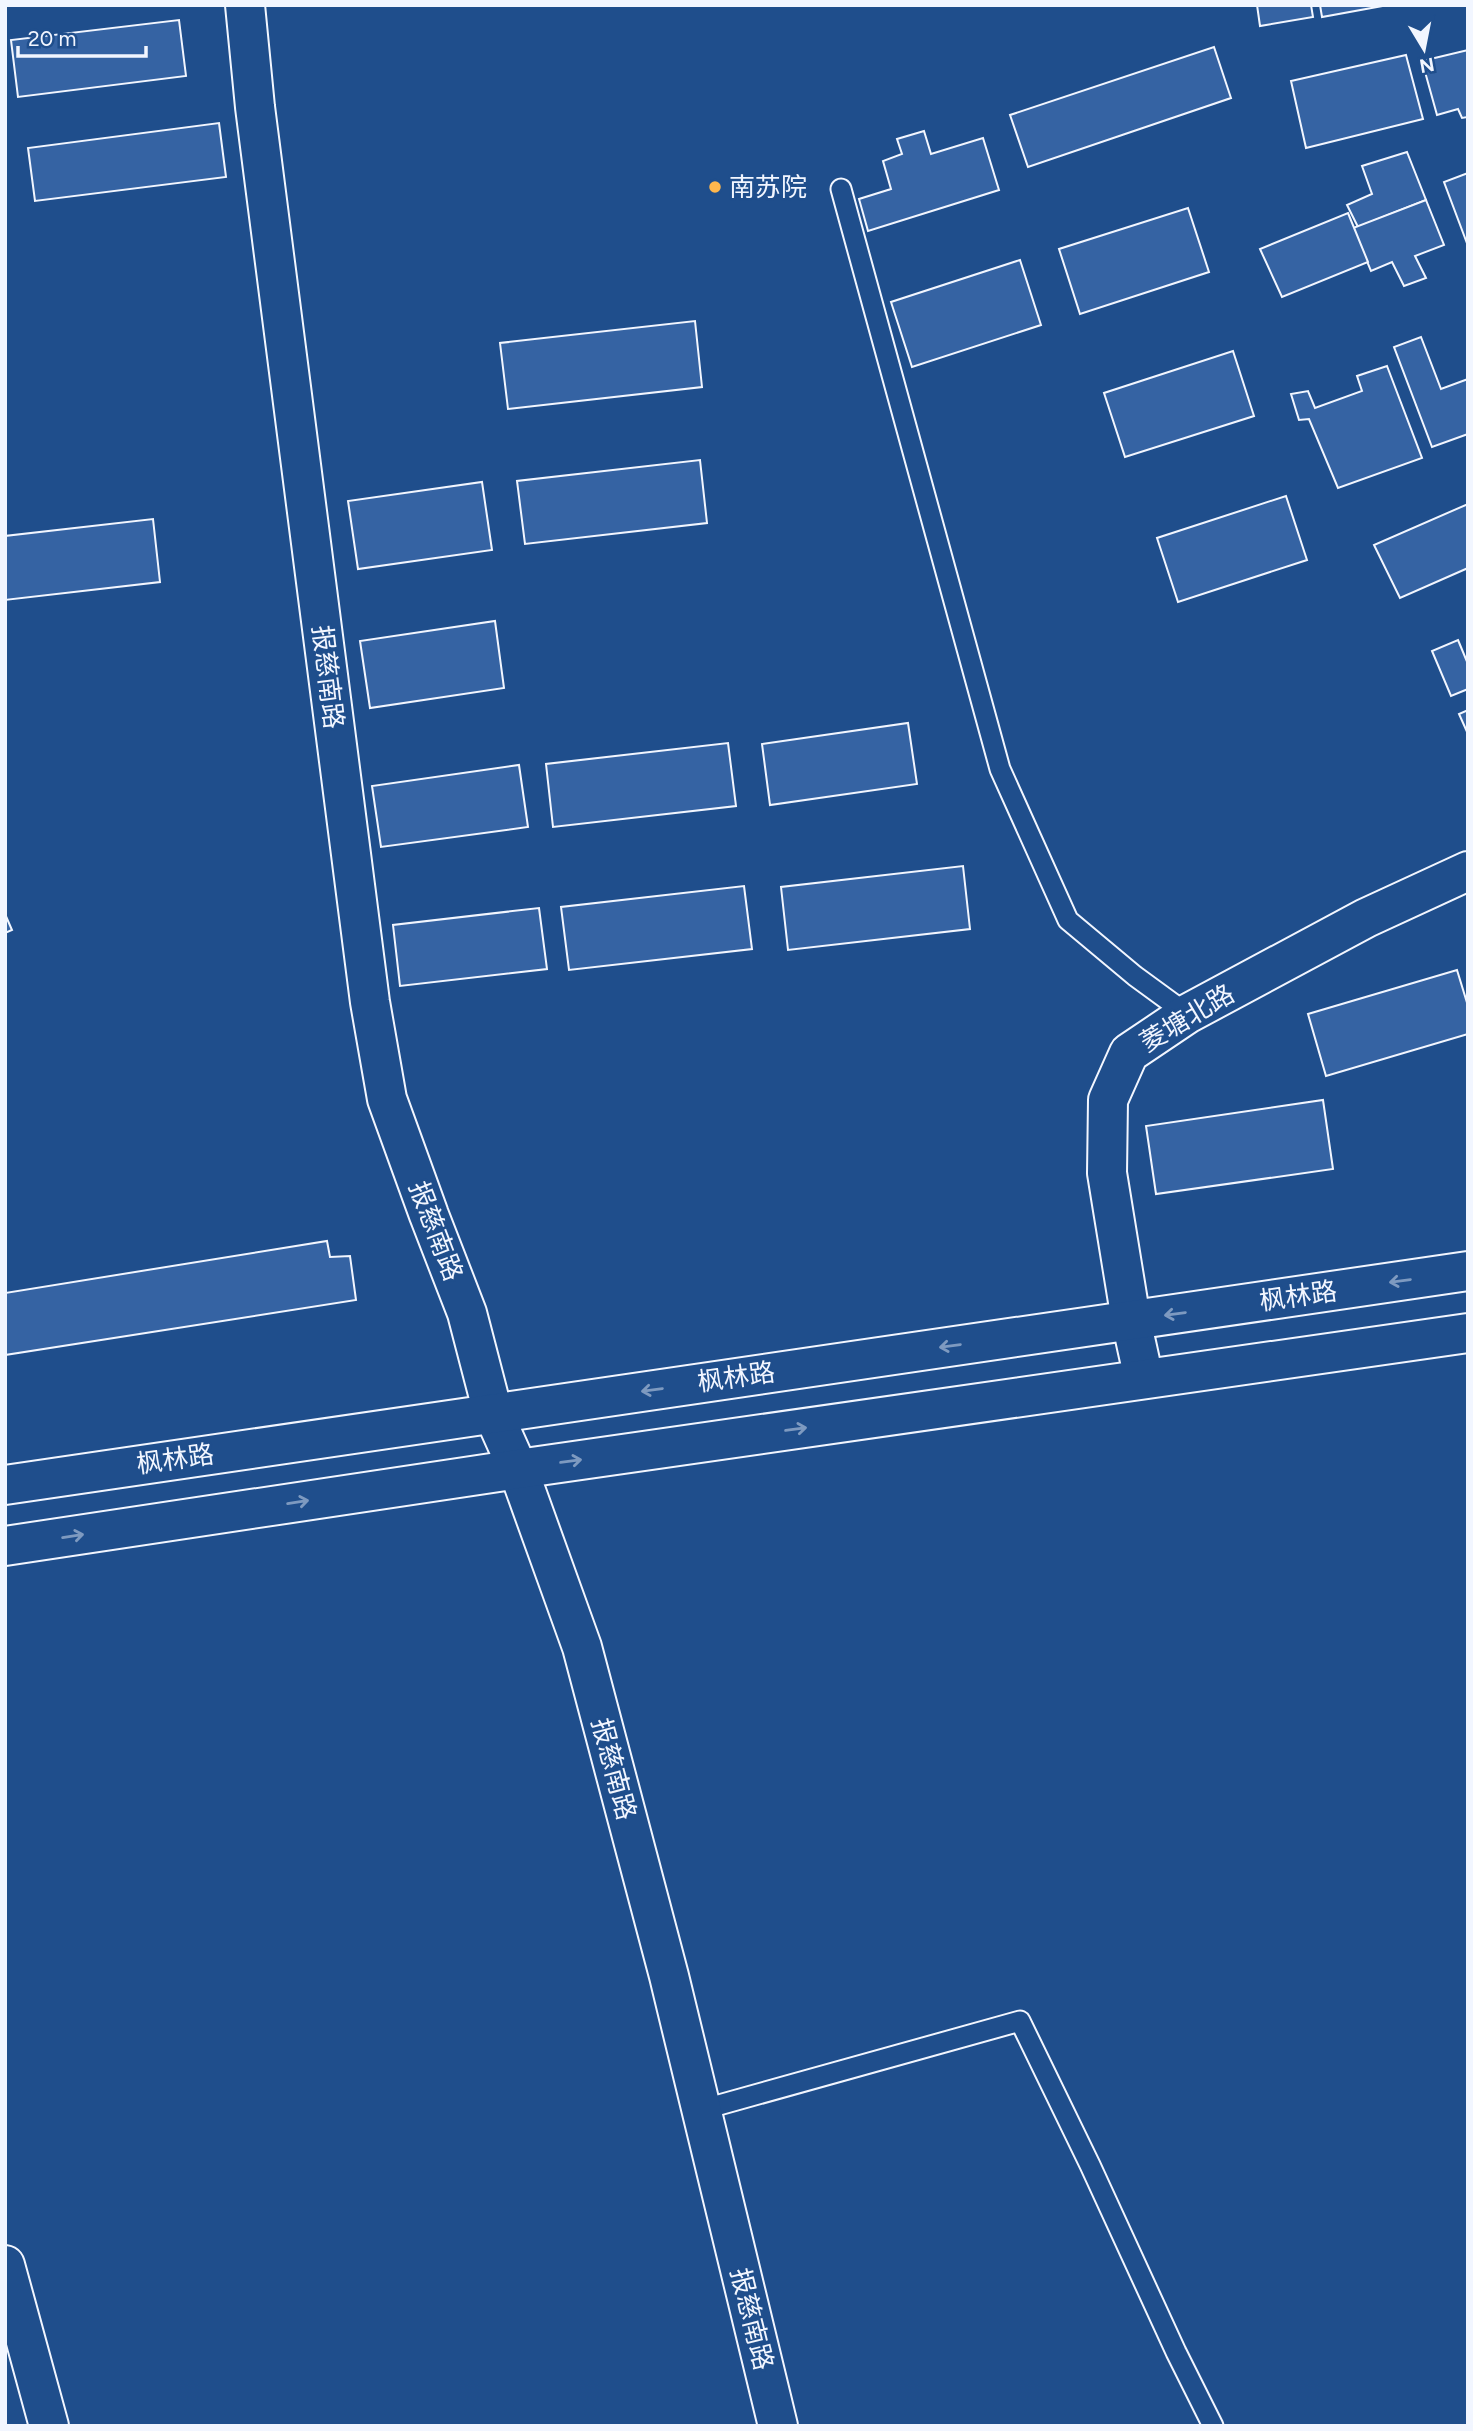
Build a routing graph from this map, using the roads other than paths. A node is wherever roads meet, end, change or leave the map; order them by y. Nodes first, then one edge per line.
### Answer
1 (245, 5) edge
2 (841, 189) dead end
3 (1468, 871) edge
4 (1187, 1014) junction
5 (1468, 1271) edge
6 (1131, 1320) junction
7 (1468, 1333) edge
8 (1144, 1379) junction
9 (493, 1413) junction
10 (518, 1469) junction
11 (5, 1485) edge
12 (5, 1546) edge
13 (701, 2110) junction
14 (5, 2265) edge
15 (49, 2426) edge
16 (778, 2426) edge
17 (1213, 2426) edge

1 - 9 street, 报慈南路
2 - 4 lane
3 - 4 street, 菱塘北路
4 - 6 street, 菱塘北路
5 -> 6 street, 枫林路
6 - 8 street, 菱塘北路
6 -> 9 street, 枫林路
7 - 8 street
10 -> 8 street
9 - 10 street, 报慈南路
9 - 11 street, 枫林路
12 -> 10 street
10 - 13 street, 报慈南路
13 - 16 street, 报慈南路
13 - 17 lane
14 - 15 street

